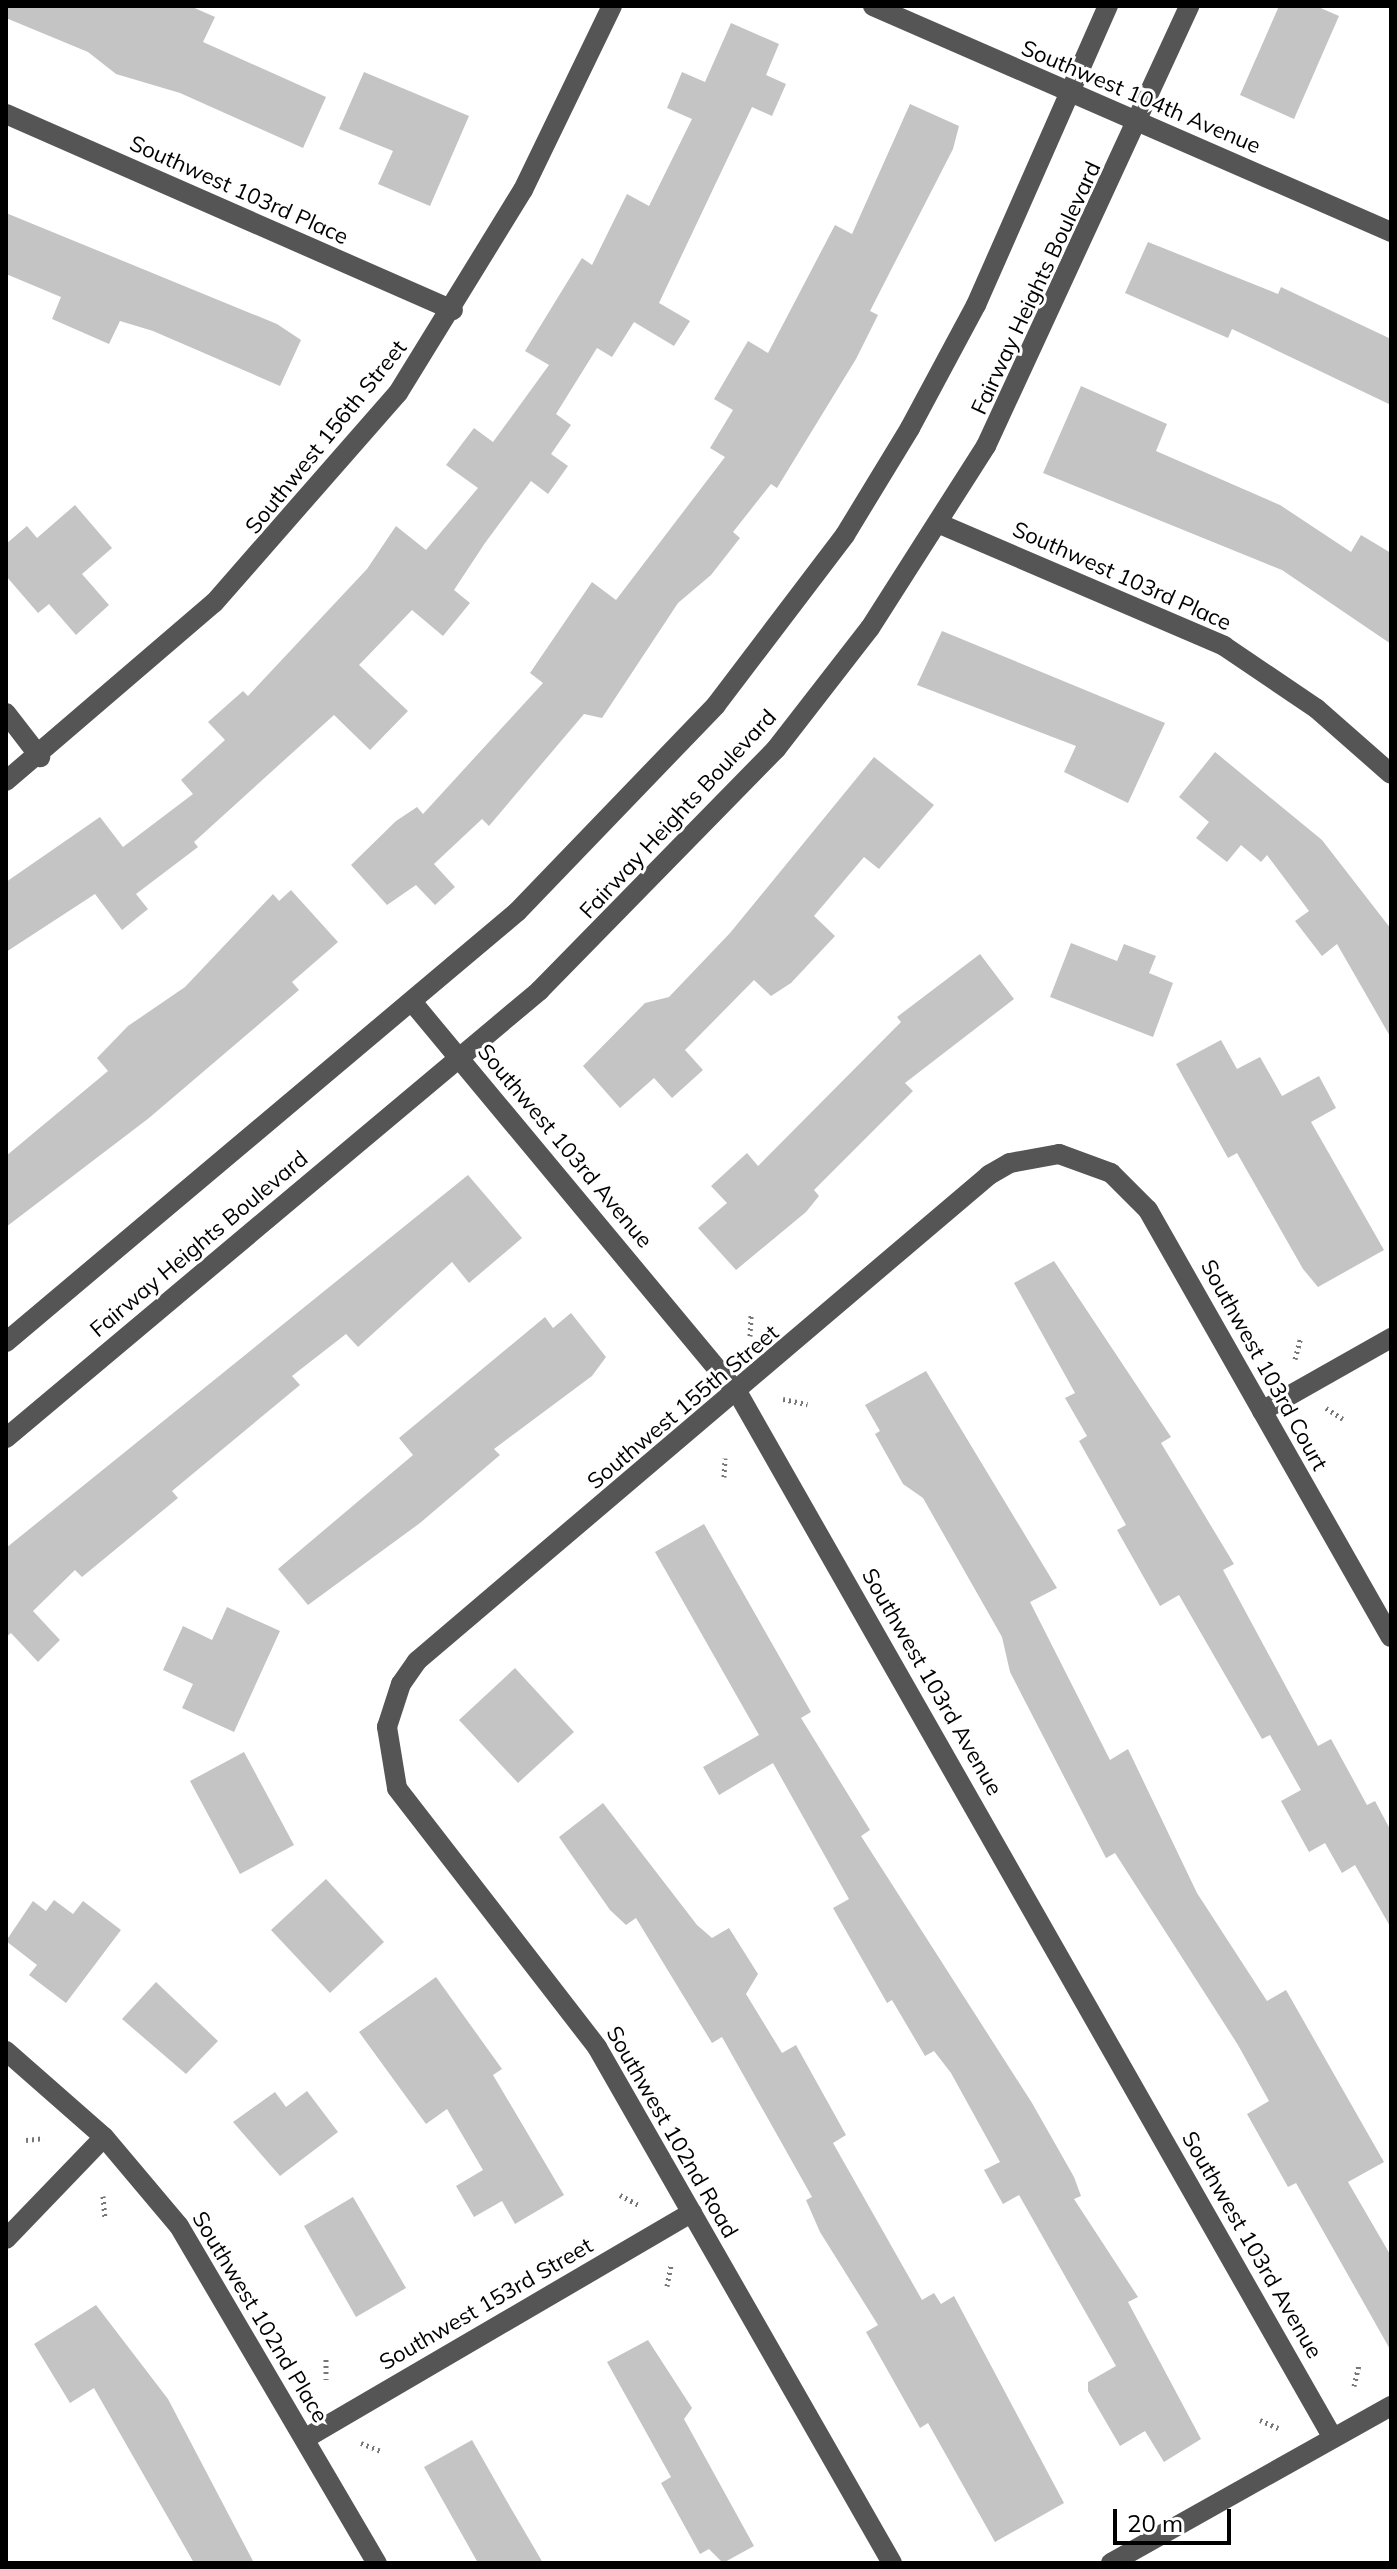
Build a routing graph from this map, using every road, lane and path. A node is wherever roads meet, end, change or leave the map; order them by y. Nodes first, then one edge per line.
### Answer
1 (612, 6) edge
2 (873, 6) edge
3 (1108, 6) edge
4 (1189, 6) edge
5 (1070, 92) junction
6 (6, 114) edge
7 (1139, 122) junction
8 (1391, 232) edge
9 (453, 310) junction
10 (940, 524) junction
11 (6, 713) edge
12 (40, 757) junction
13 (1391, 774) edge
14 (6, 781) edge
15 (413, 1003) junction
16 (459, 1058) junction
17 (1059, 1154) joint
18 (751, 1315) dead end
19 (750, 1336) dead end
20 (1301, 1337) dead end
21 (1391, 1338) edge
22 (6, 1342) edge
23 (1295, 1359) dead end
24 (739, 1395) junction
25 (783, 1399) dead end
26 (807, 1404) dead end
27 (1325, 1407) dead end
28 (1262, 1411) junction
29 (1343, 1419) dead end
30 (6, 1438) edge
31 (725, 1458) dead end
32 (724, 1477) dead end
33 (1391, 1637) edge
34 (386, 1744) joint
35 (6, 2051) edge
36 (104, 2137) junction
37 (44, 2138) dead end
38 (26, 2140) dead end
39 (620, 2195) dead end
40 (103, 2196) dead end
41 (639, 2205) dead end
42 (692, 2212) junction
43 (105, 2219) dead end
44 (6, 2239) edge
45 (671, 2265) dead end
46 (667, 2286) dead end
47 (326, 2359) dead end
48 (1359, 2364) dead end
49 (326, 2380) dead end
50 (1354, 2386) dead end
51 (1391, 2406) edge
52 (1260, 2420) dead end
53 (1278, 2428) dead end
54 (306, 2438) junction
55 (1333, 2438) junction
56 (361, 2443) dead end
57 (381, 2451) dead end
58 (377, 2563) edge
59 (892, 2563) edge
60 (1111, 2563) edge

1 - 9 street, Southwest 156th Street
2 - 5 street, Southwest 104th Avenue
3 - 5 street, Fairway Heights Boulevard
4 - 7 street, Fairway Heights Boulevard
5 - 7 street, Southwest 104th Avenue
5 - 15 street, Fairway Heights Boulevard
6 - 9 street, Southwest 103rd Place
7 - 8 street, Southwest 104th Avenue
7 - 10 street, Fairway Heights Boulevard
9 - 12 street, Southwest 156th Street
10 - 13 street, Southwest 103rd Place
10 - 16 street, Fairway Heights Boulevard
11 - 12 street
12 - 14 street, Southwest 156th Street
15 - 16 street, Southwest 103rd Avenue
15 - 22 street, Fairway Heights Boulevard
16 - 24 street, Southwest 103rd Avenue
16 - 30 street, Fairway Heights Boulevard
17 - 24 street, Southwest 155th Street
17 - 28 street, Southwest 103rd Court
18 - 19 path
20 - 23 path
21 - 28 street
24 - 34 street, Southwest 155th Street
24 - 55 street, Southwest 103rd Avenue
25 - 26 path
27 - 29 path
28 - 33 street, Southwest 103rd Court
31 - 32 path
34 - 42 street, Southwest 102nd Road
35 - 36 street, Southwest 102nd Place
36 - 44 street
36 - 54 street, Southwest 102nd Place
37 - 38 path
39 - 41 path
40 - 43 path
42 - 54 street, Southwest 153rd Street
42 - 59 street, Southwest 102nd Road
45 - 46 path
47 - 49 path
48 - 50 path
51 - 55 street
52 - 53 path
54 - 58 street, Southwest 102nd Place
55 - 60 street
56 - 57 path

